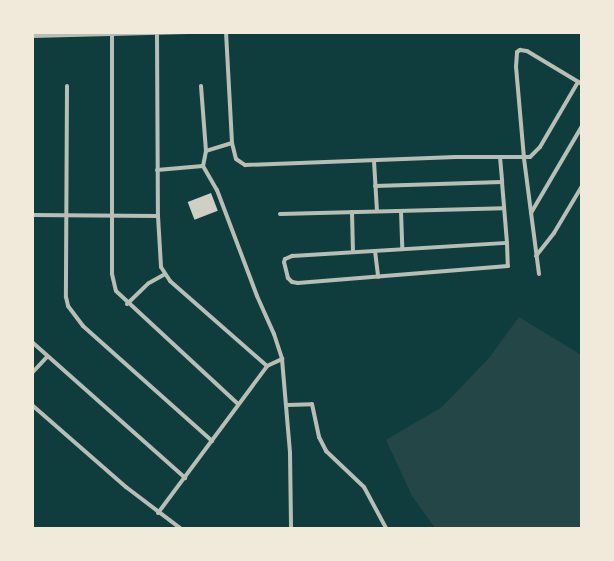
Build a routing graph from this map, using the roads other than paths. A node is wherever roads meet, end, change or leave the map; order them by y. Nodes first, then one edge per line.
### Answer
1 (188, 32) edge
2 (226, 32) edge
3 (99, 33) edge
4 (112, 34) junction
5 (157, 35) junction
6 (32, 36) edge
7 (580, 83) edge
8 (67, 86) dead end
9 (201, 86) dead end
10 (582, 126) edge
11 (232, 143) junction
12 (206, 151) junction
13 (500, 158) junction
14 (524, 158) junction
15 (374, 162) junction
16 (202, 166) junction
17 (157, 170) junction
18 (502, 182) junction
19 (376, 186) junction
20 (582, 186) edge
21 (504, 208) junction
22 (400, 210) junction
23 (377, 211) junction
24 (352, 212) junction
25 (531, 213) junction
26 (112, 214) junction
27 (280, 214) dead end
28 (32, 215) edge
29 (66, 215) junction
30 (158, 216) junction
31 (507, 243) junction
32 (535, 244) junction
33 (544, 246) junction
34 (402, 249) junction
35 (375, 251) junction
36 (353, 252) junction
37 (536, 256) junction
38 (165, 274) junction
39 (539, 274) dead end
40 (378, 276) junction
41 (127, 304) junction
42 (32, 342) edge
43 (47, 357) junction
44 (282, 359) junction
45 (266, 366) junction
46 (32, 373) edge
47 (238, 404) junction
48 (32, 405) edge
49 (287, 405) junction
50 (212, 441) junction
51 (185, 478) junction
52 (158, 512) junction
53 (180, 528) edge
54 (291, 528) edge
55 (386, 528) edge

1 - 5 street
2 - 11 street
3 - 4 street
3 - 6 street
4 - 5 street
4 - 26 street
5 - 17 street
7 - 14 street
7 - 14 street
8 - 29 street
9 - 12 street
10 - 25 street
11 - 12 street
11 - 15 street
12 - 16 street
13 - 14 street
13 - 15 street
13 - 18 street
14 - 25 street
15 - 19 street
16 - 17 street
16 - 44 street
17 - 30 street
18 - 19 street
18 - 21 street
19 - 23 street
20 - 33 street
21 - 22 street
21 - 31 street
22 - 23 street
22 - 34 street
23 - 24 street
24 - 27 street
24 - 36 street
25 - 32 street
26 - 29 street
26 - 30 street
26 - 41 street
28 - 29 street
29 - 50 street
30 - 38 street
31 - 34 street
31 - 40 street
32 - 33 street
32 - 37 street
33 - 37 street
34 - 35 street
35 - 36 street
35 - 40 street
36 - 40 street
37 - 39 street
38 - 41 street
38 - 45 street
41 - 47 street
42 - 43 street
43 - 46 street
43 - 51 street
44 - 45 street
44 - 49 street
45 - 47 street
47 - 50 street
48 - 52 street
49 - 54 street
49 - 55 street
50 - 51 street
51 - 52 street
52 - 53 street

